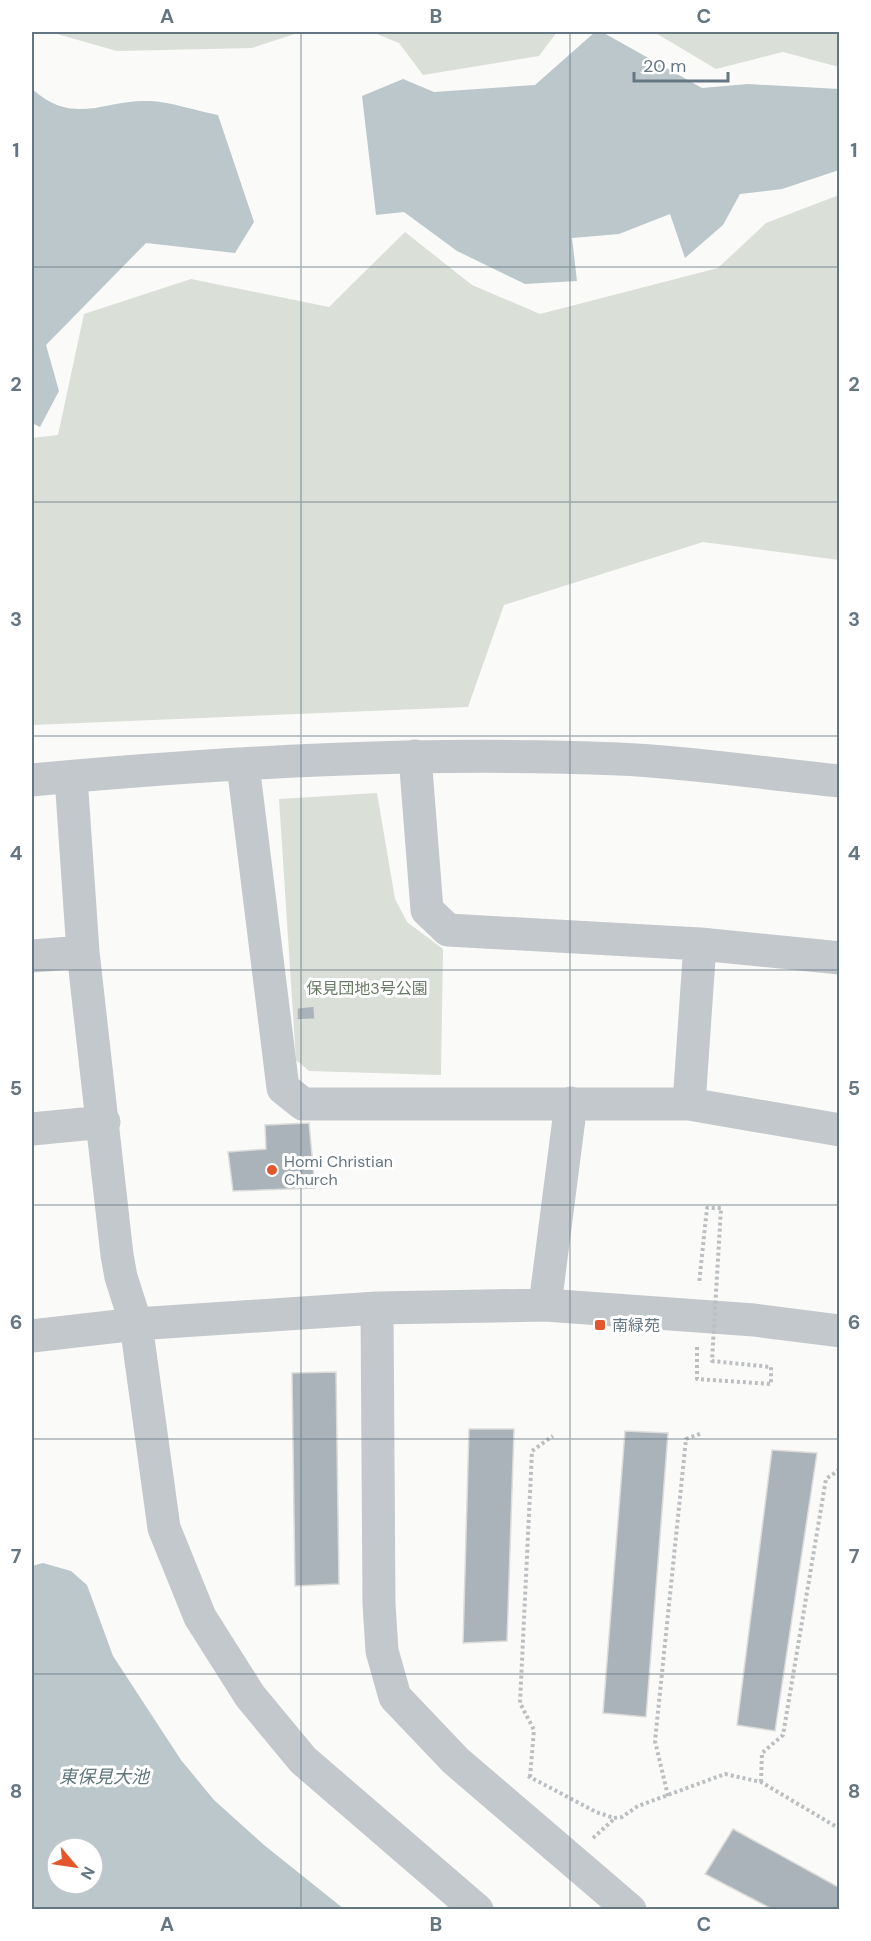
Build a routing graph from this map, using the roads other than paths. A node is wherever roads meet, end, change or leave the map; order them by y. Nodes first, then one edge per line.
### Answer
1 (414, 756) junction
2 (243, 765) junction
3 (71, 777) junction
4 (32, 780) edge
5 (840, 781) edge
6 (700, 944) junction
7 (83, 952) junction
8 (32, 956) edge
9 (840, 958) edge
10 (571, 1103) junction
11 (689, 1104) junction
12 (104, 1122) junction
13 (32, 1129) edge
14 (840, 1130) edge
15 (545, 1305) junction
16 (377, 1308) junction
17 (136, 1324) junction
18 (840, 1331) edge
19 (32, 1336) edge
20 (477, 1910) edge
21 (630, 1910) edge

1 - 2 street
1 - 5 street
1 - 6 street
2 - 3 street
2 - 10 street
3 - 4 street
3 - 7 street
6 - 9 street
6 - 11 street
7 - 8 street
7 - 12 street
10 - 11 street
10 - 15 street
11 - 14 street
12 - 13 street
12 - 17 street
15 - 16 street
15 - 18 street
16 - 17 street
16 - 21 street
17 - 19 street
17 - 20 street

